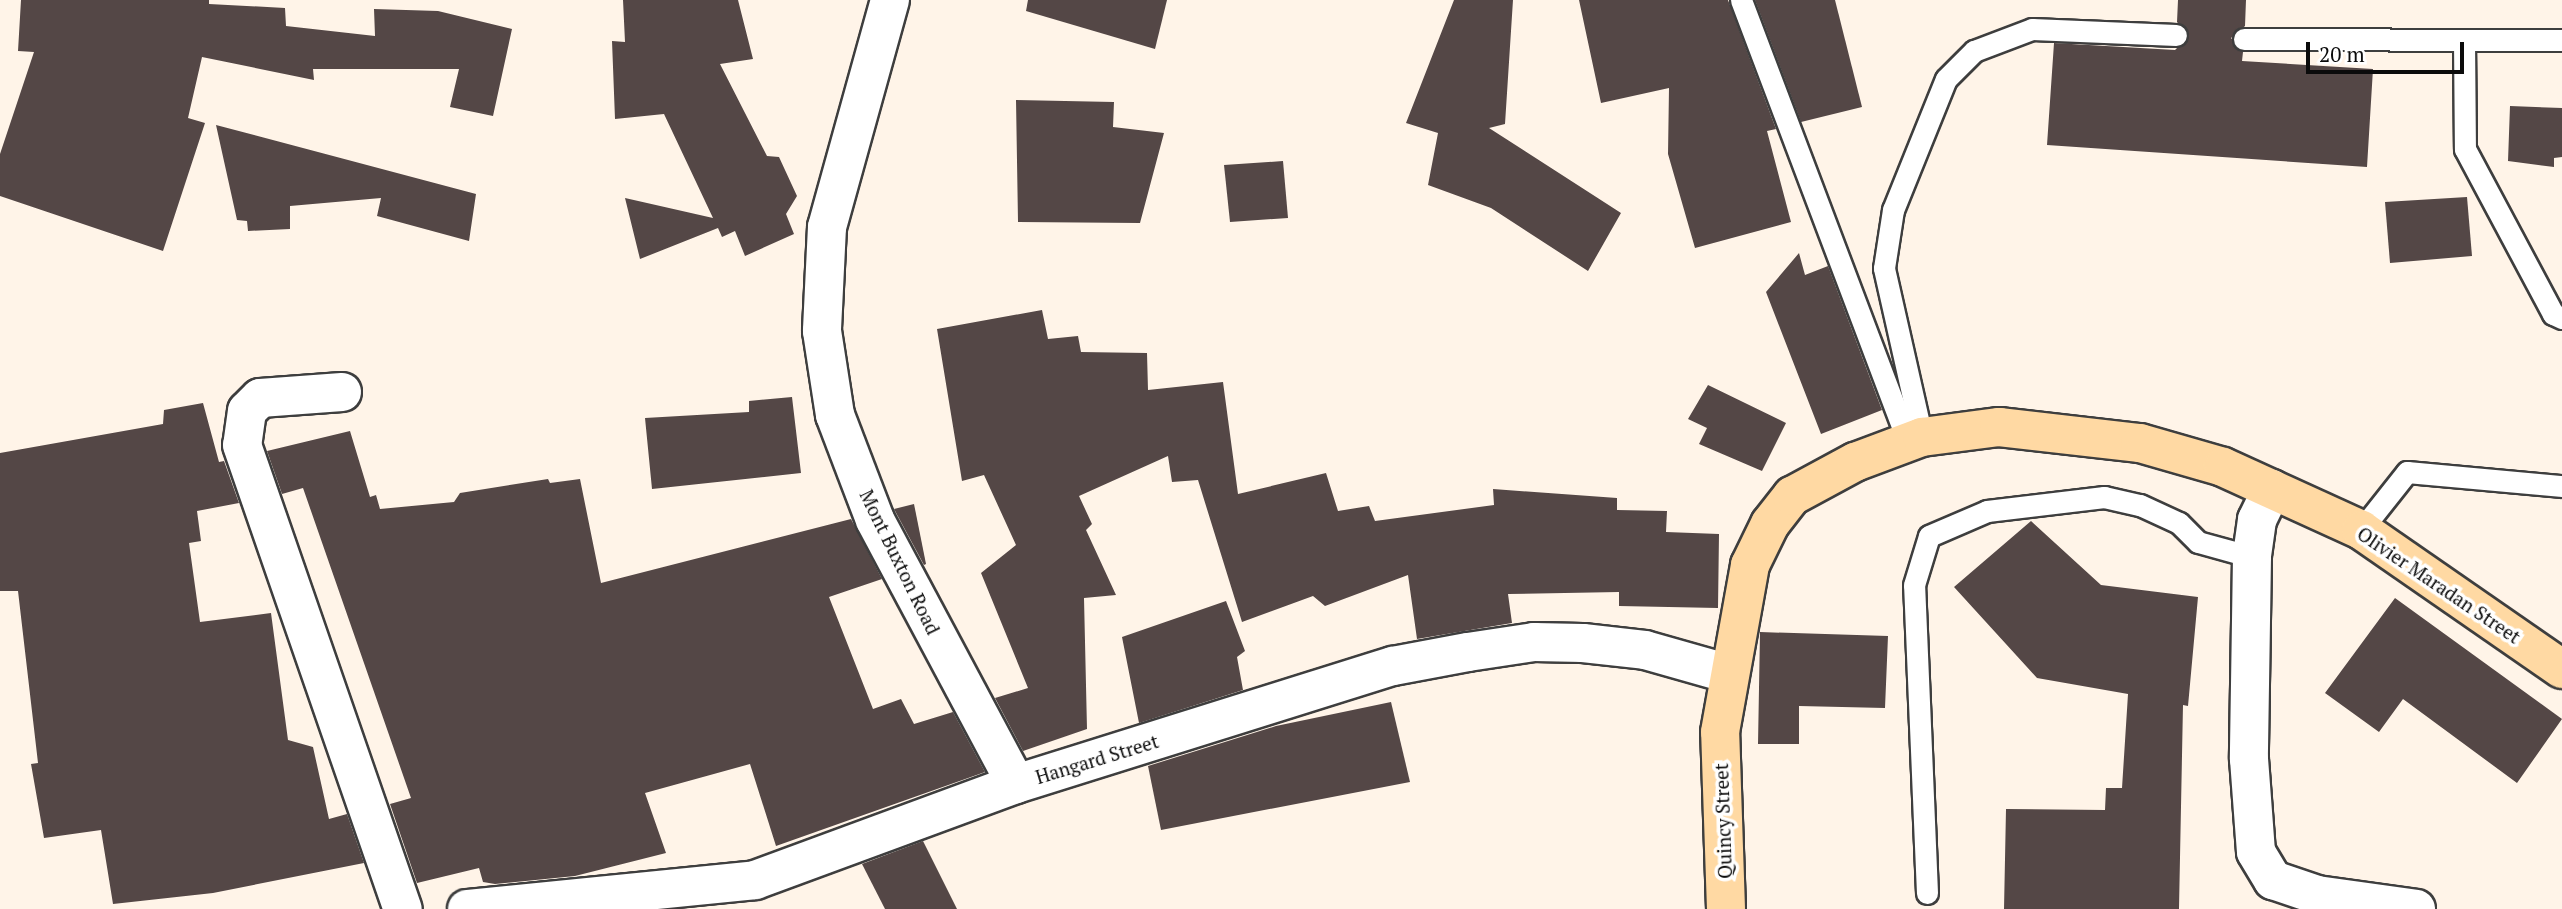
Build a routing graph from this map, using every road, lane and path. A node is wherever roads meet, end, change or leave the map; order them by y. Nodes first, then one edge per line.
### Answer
1 (890, 0) edge
2 (1741, 0) edge
3 (2176, 35) dead end
4 (2244, 39) dead end
5 (2464, 40) junction
6 (2562, 40) edge
7 (2562, 318) edge
8 (342, 392) dead end
9 (1915, 440) junction
10 (2562, 486) edge
11 (2272, 489) junction
12 (2361, 530) junction
13 (2252, 557) junction
14 (2562, 669) edge
15 (1730, 674) junction
16 (1720, 733) joint
17 (1016, 784) junction
18 (1927, 893) dead end
19 (403, 909) edge
20 (467, 909) edge
21 (1726, 909) edge
22 (2416, 909) edge

1 - 17 street, Mont Buxton Road
2 - 9 lane
3 - 9 lane
4 - 5 lane
5 - 6 lane
5 - 7 lane
8 - 19 street
9 - 11 main road, Olivier Maradan Street
9 - 15 main road, Olivier Maradan Street
10 - 12 lane
11 - 12 main road, Olivier Maradan Street
11 - 13 street
12 - 14 main road, Olivier Maradan Street
13 - 18 lane
13 - 22 street
15 - 16 main road, Olivier Maradan Street
15 - 17 street, Hangard Street
16 - 21 main road, Quincy Street
17 - 20 street, Hangard Street

